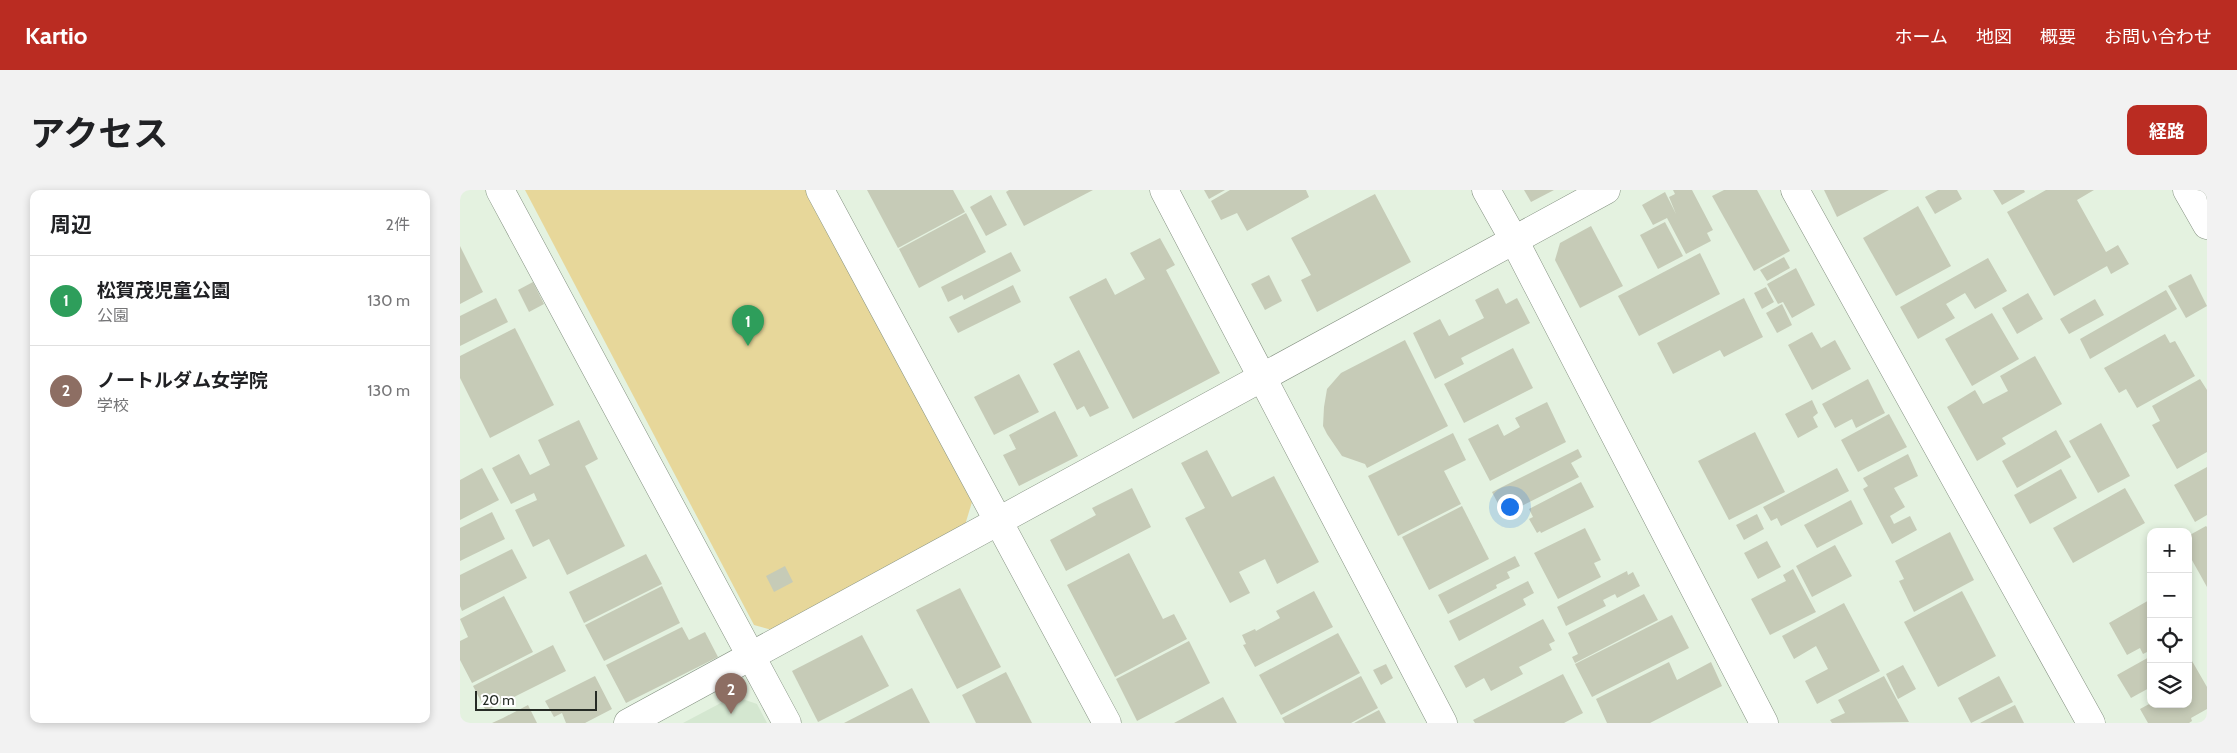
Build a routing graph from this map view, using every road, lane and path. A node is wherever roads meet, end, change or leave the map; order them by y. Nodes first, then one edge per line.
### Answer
1 (500, 190) edge
2 (820, 190) edge
3 (1164, 190) edge
4 (1486, 190) edge
5 (1606, 190) edge
6 (1796, 190) edge
7 (2188, 190) edge
8 (2207, 225) edge
9 (1514, 240) junction
10 (1262, 378) junction
11 (999, 521) junction
12 (751, 656) junction
13 (628, 723) edge
14 (787, 723) edge
15 (1107, 723) edge
16 (1443, 723) edge
17 (1764, 723) edge
18 (2091, 723) edge

1 - 12 street
2 - 11 street
3 - 10 street
4 - 9 street
5 - 9 street
6 - 18 street
7 - 8 street
9 - 10 street
9 - 17 street
10 - 11 street
10 - 16 street
11 - 12 street
11 - 15 street
12 - 13 street
12 - 14 street

